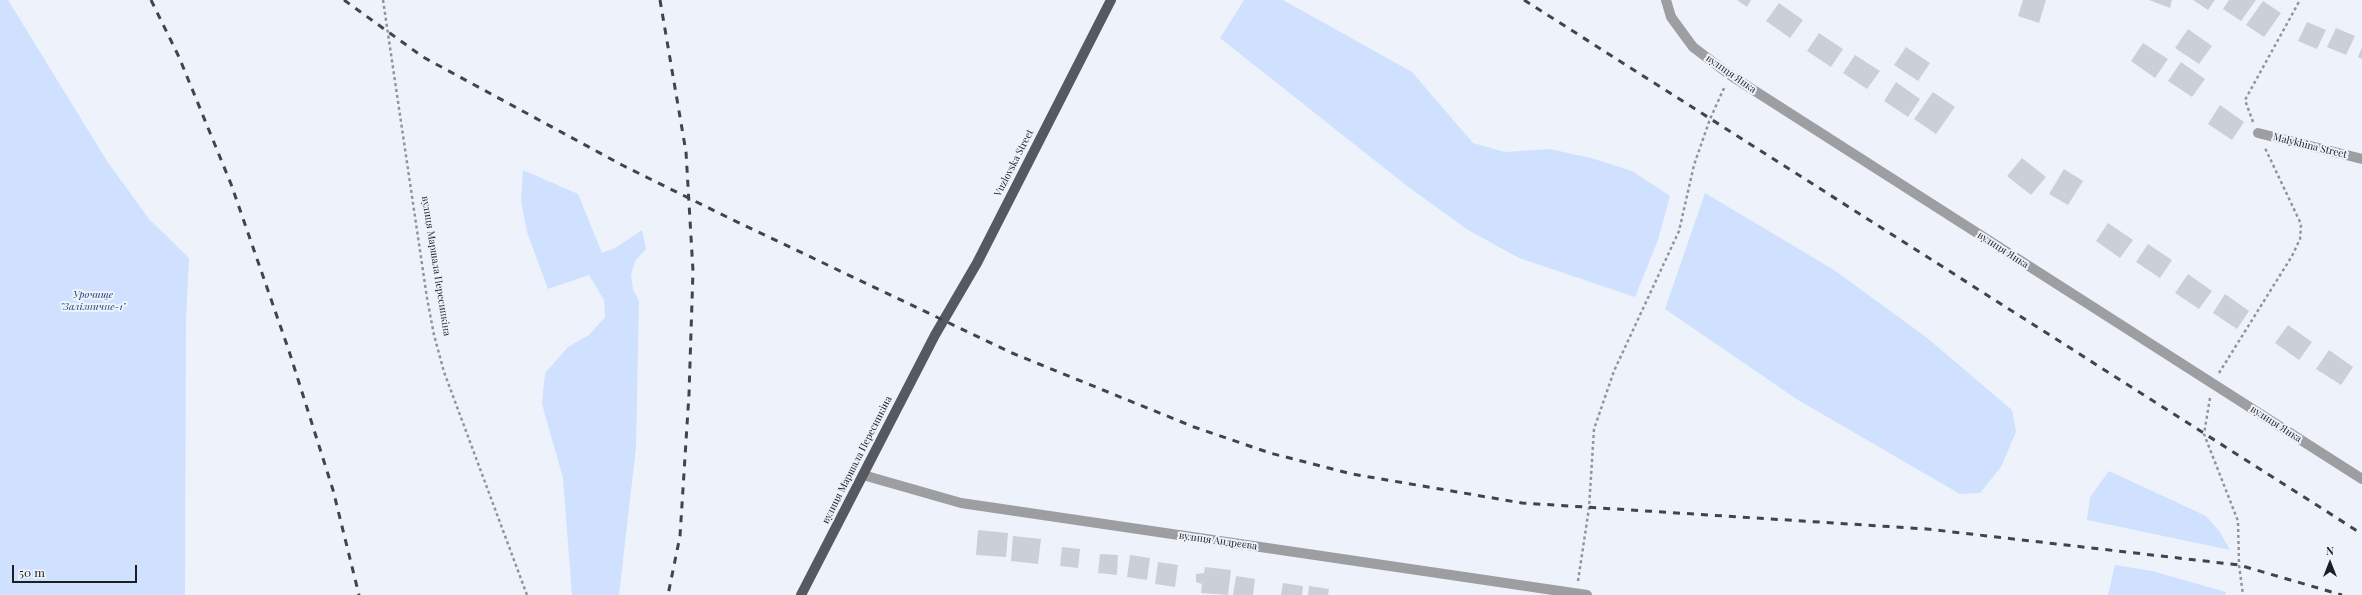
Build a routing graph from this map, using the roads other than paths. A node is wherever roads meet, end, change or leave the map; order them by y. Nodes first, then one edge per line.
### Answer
1 (1111, 0) edge
2 (1666, 0) edge
3 (2258, 133) road end
4 (2362, 159) edge
5 (935, 335) joint
6 (863, 475) junction
7 (2362, 479) edge
8 (1576, 594) edge
9 (801, 595) edge
10 (1587, 595) edge

1 - 5 main road, Vuzlovska Street
2 - 7 street, вулиця Янка
3 - 4 street, Malykhina Street
5 - 6 main road, вулиця Маршала Пересипкіна
6 - 8 street, вулиця Андрєєва
6 - 9 main road, вулиця Маршала Пересипкіна
8 - 10 street, вулиця Андрєєва

